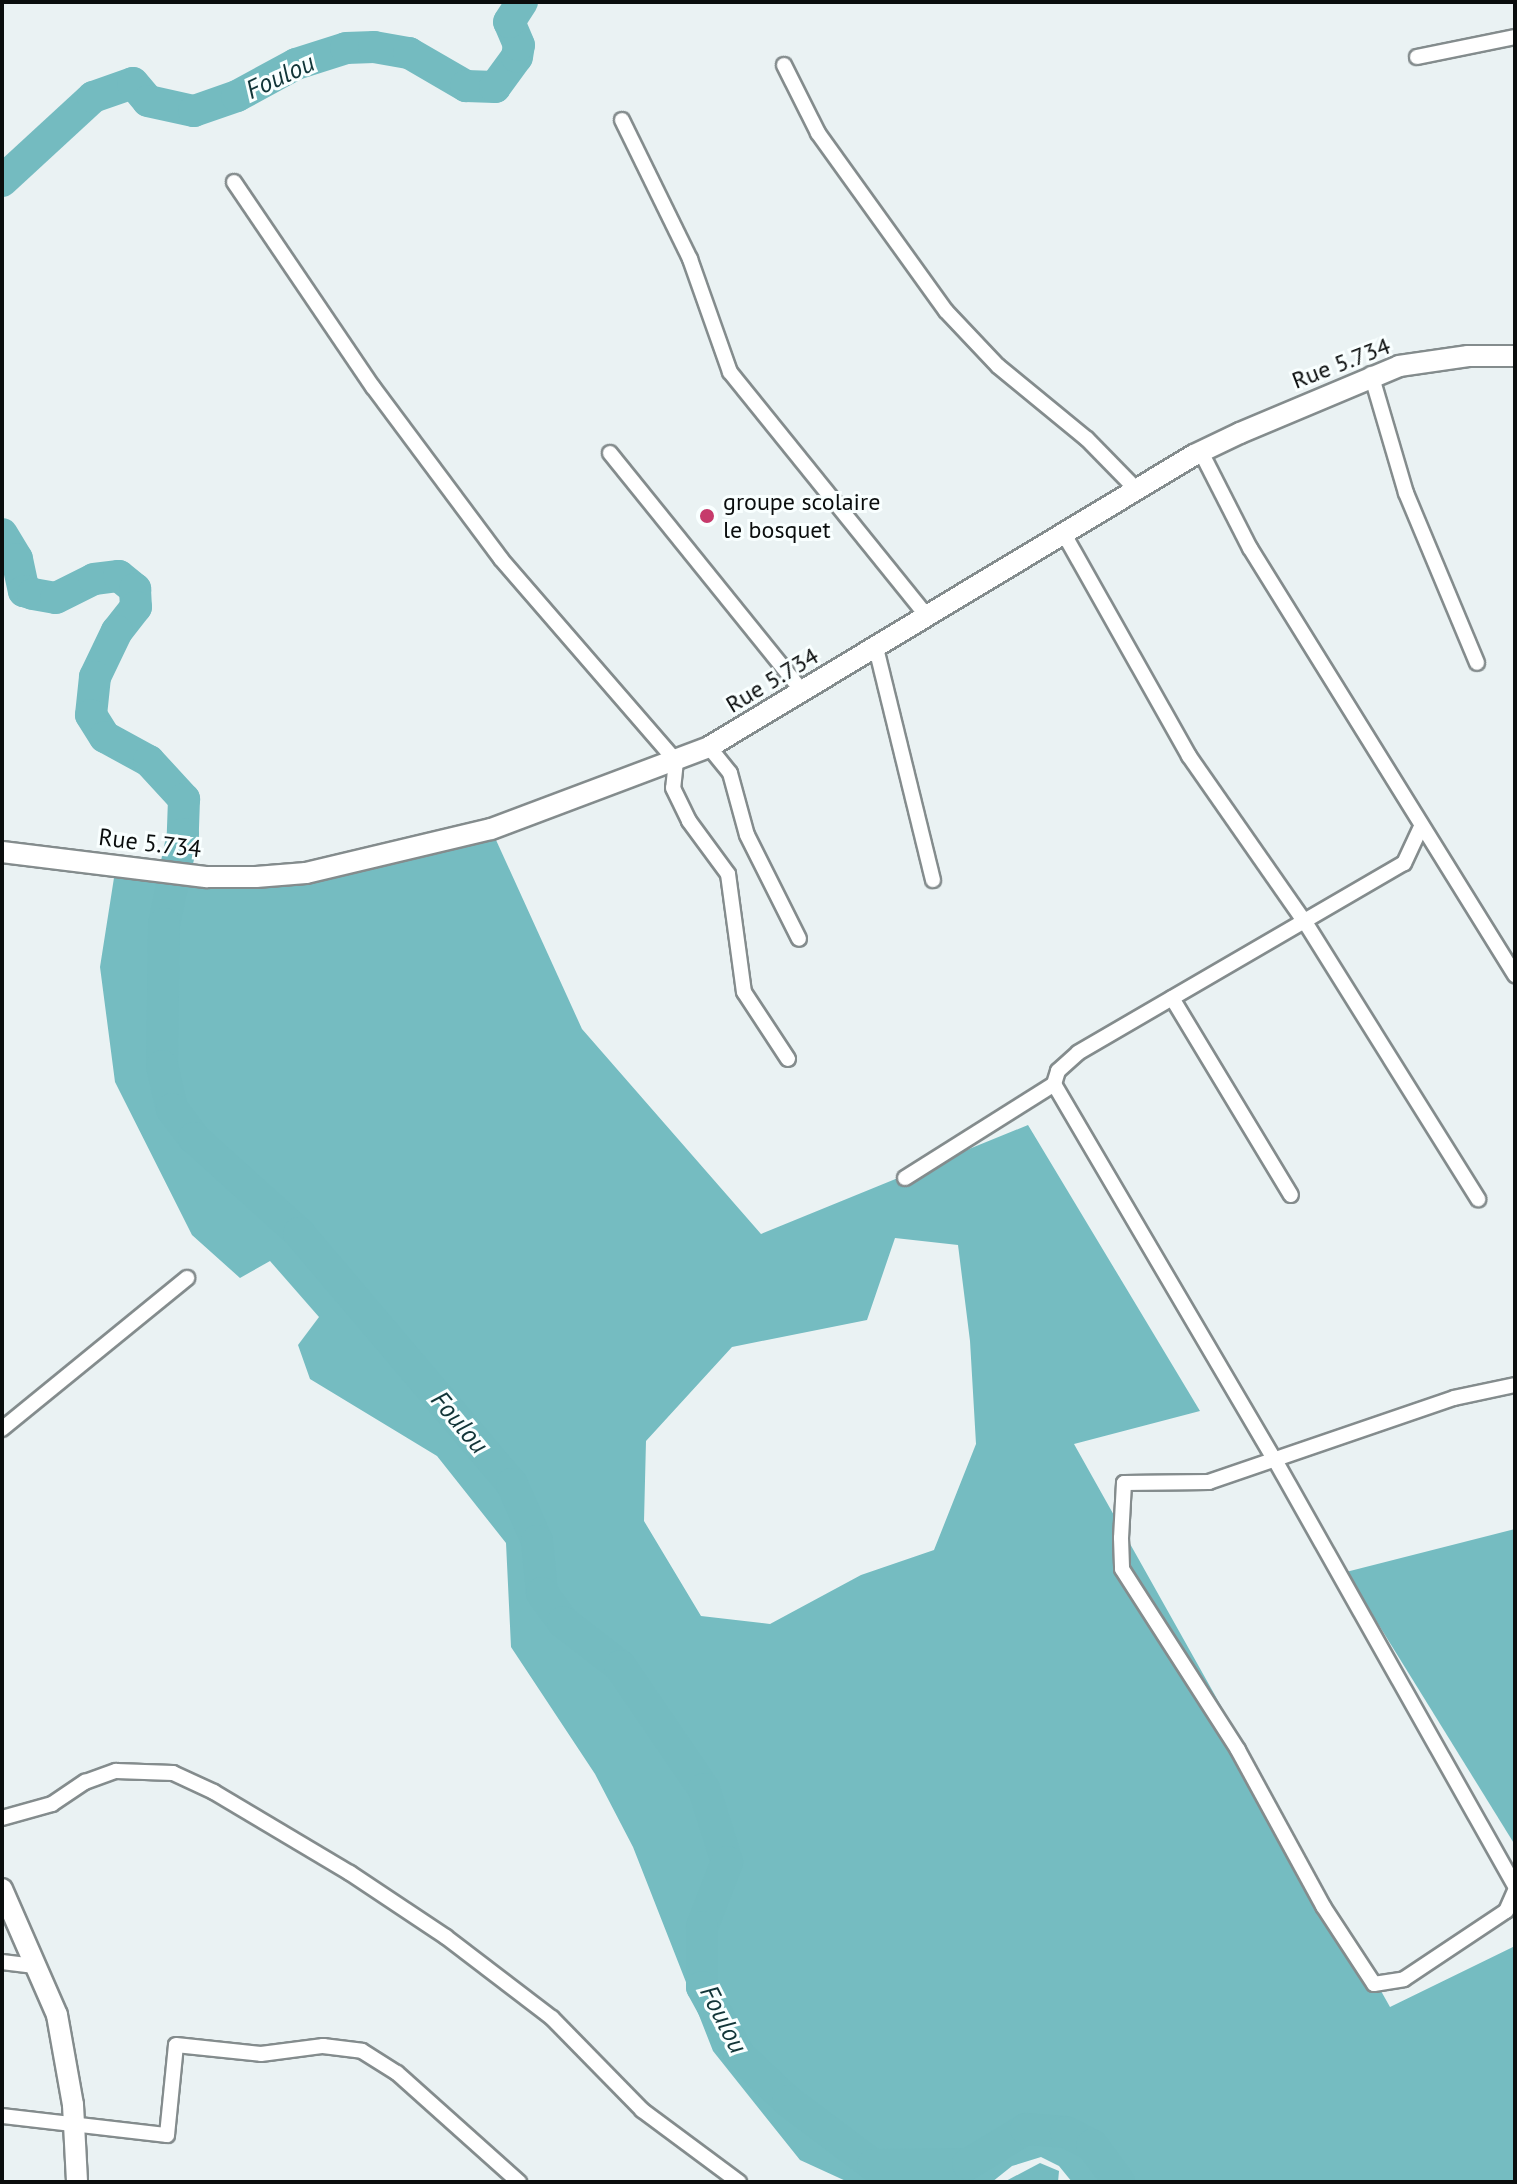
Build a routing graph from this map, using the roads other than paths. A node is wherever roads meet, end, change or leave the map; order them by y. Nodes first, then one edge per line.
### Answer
1 (1515, 37) edge
2 (1417, 57) dead end
3 (784, 65) dead end
4 (622, 120) dead end
5 (234, 182) dead end
6 (1515, 356) edge
7 (1371, 374) junction
8 (1201, 452) junction
9 (610, 453) dead end
10 (1137, 490) junction
11 (1064, 534) junction
12 (928, 617) junction
13 (876, 648) junction
14 (1477, 663) dead end
15 (803, 692) junction
16 (709, 747) junction
17 (676, 761) junction
18 (1420, 829) junction
19 (2, 852) edge
20 (933, 880) dead end
21 (1305, 922) junction
22 (799, 939) dead end
23 (1515, 975) edge
24 (1172, 998) junction
25 (788, 1059) dead end
26 (1054, 1084) junction
27 (905, 1178) dead end
28 (1291, 1195) dead end
29 (1478, 1199) dead end
30 (187, 1278) dead end
31 (1515, 1385) edge
32 (2, 1429) edge
33 (1275, 1460) junction
34 (2, 1818) edge
35 (2, 1889) edge
36 (1515, 1889) edge
37 (2, 1962) edge
38 (37, 1966) junction
39 (2, 2116) edge
40 (74, 2125) junction
41 (77, 2182) edge
42 (519, 2182) edge
43 (739, 2182) edge

1 - 2 street
3 - 10 street
4 - 12 street
5 - 17 street
6 - 7 street, Rue 5.734
7 - 8 street, Rue 5.734
7 - 14 street
8 - 10 street, Rue 5.734
8 - 18 street
9 - 15 street
10 - 11 street, Rue 5.734
11 - 12 street, Rue 5.734
11 - 21 street
12 - 13 street, Rue 5.734
13 - 15 street, Rue 5.734
13 - 20 street
15 - 16 street, Rue 5.734
16 - 17 street, Rue 5.734
16 - 22 street
17 - 19 street, Rue 5.734
17 - 25 street
18 - 21 street
18 - 23 street
21 - 24 street
21 - 29 street
24 - 26 street
24 - 28 street
26 - 27 street
26 - 33 street
30 - 32 street
31 - 33 street
33 - 36 street
33 - 36 street
34 - 43 street
35 - 38 street
37 - 38 street
38 - 40 street
39 - 40 street
40 - 41 street
40 - 42 street

